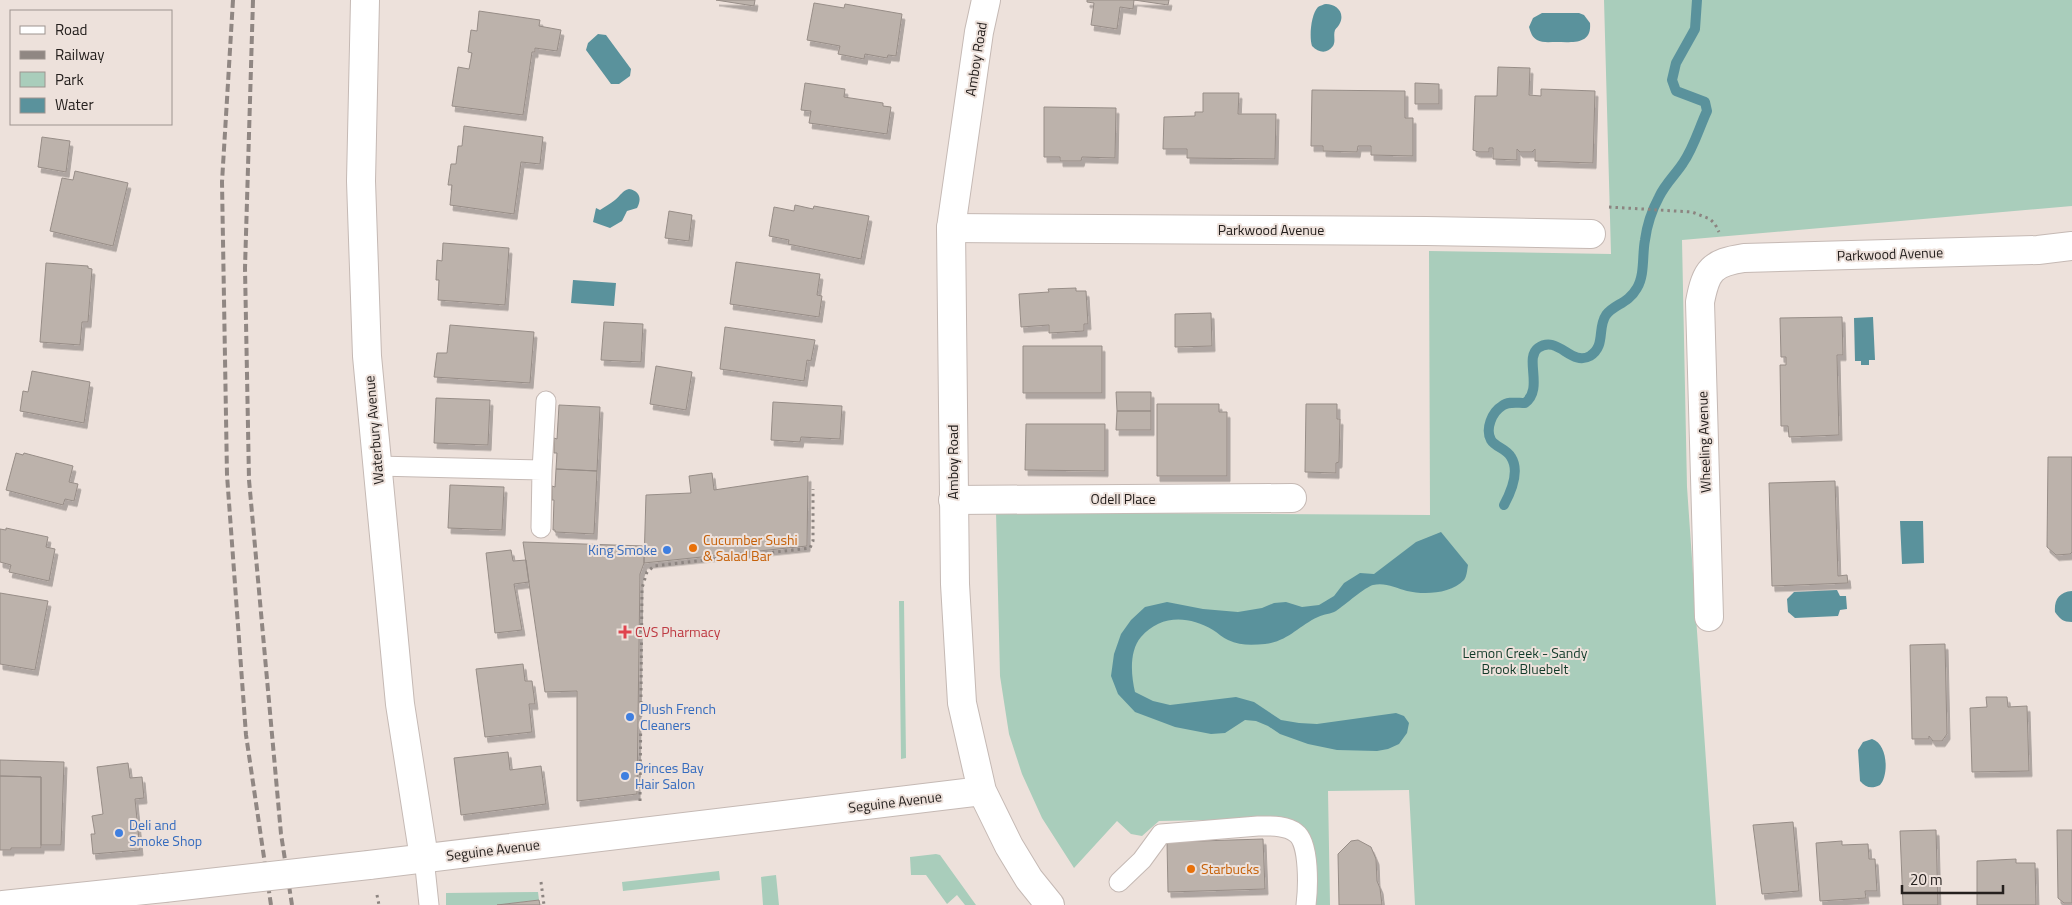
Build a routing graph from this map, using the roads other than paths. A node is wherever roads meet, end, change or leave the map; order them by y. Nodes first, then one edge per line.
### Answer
1 (365, 0) edge
2 (986, 0) edge
3 (951, 228) junction
4 (1591, 234) dead end
5 (2072, 246) edge
6 (1710, 270) joint
7 (546, 402) dead end
8 (377, 466) junction
9 (542, 470) junction
10 (1292, 498) dead end
11 (953, 500) junction
12 (541, 528) dead end
13 (1709, 617) dead end
14 (982, 791) junction
15 (424, 858) junction
16 (1119, 882) dead end
17 (4, 905) edge
18 (429, 905) edge
19 (1050, 905) edge
20 (1306, 905) edge

1 - 8 street, Waterbury Avenue
2 - 3 street, Amboy Road
3 - 4 street, Parkwood Avenue
3 - 11 street, Amboy Road
5 - 6 street, Parkwood Avenue
6 - 13 street, Wheeling Avenue
7 - 9 lane
8 - 9 lane
8 - 15 street, Waterbury Avenue
9 - 12 lane
10 - 11 street, Odell Place
11 - 14 street, Amboy Road
14 - 15 street, Seguine Avenue
14 - 19 street, Amboy Road
15 - 17 street, Seguine Avenue, bridge
15 - 18 lane
16 - 20 lane

